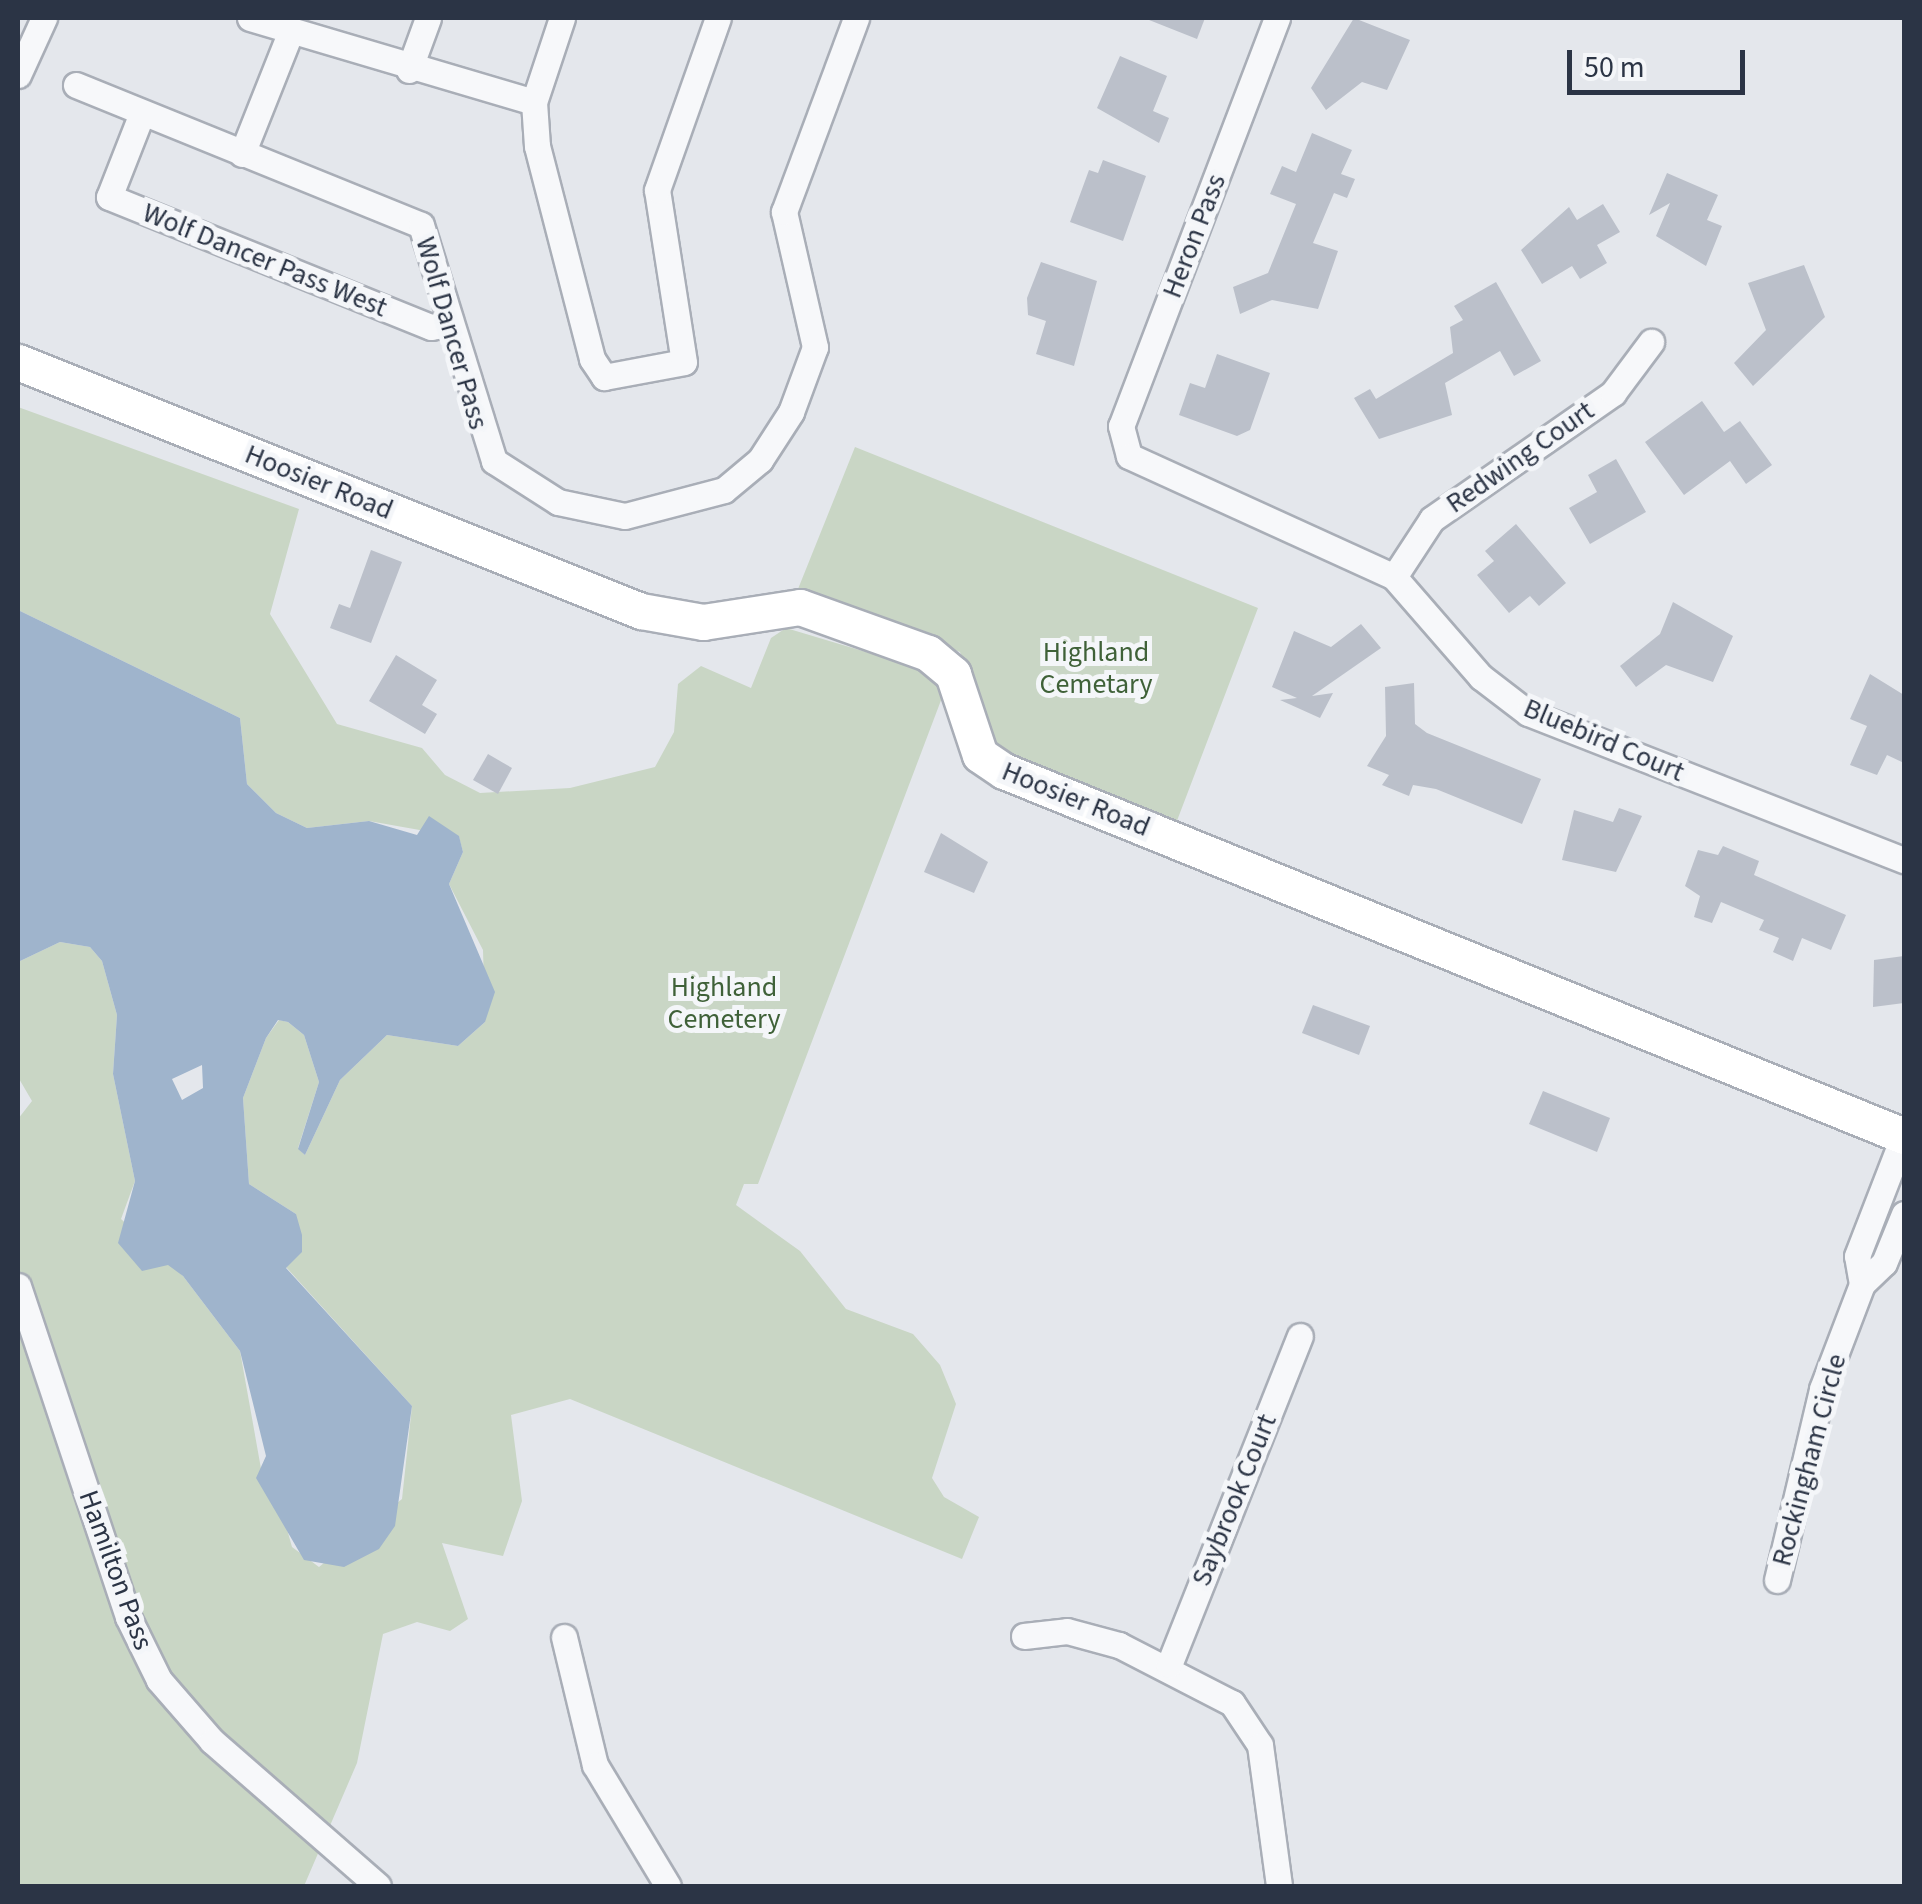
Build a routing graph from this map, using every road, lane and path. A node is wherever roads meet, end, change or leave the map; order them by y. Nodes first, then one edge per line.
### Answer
1 (44, 18) edge
2 (250, 18) edge
3 (428, 18) edge
4 (562, 18) edge
5 (718, 18) edge
6 (856, 18) edge
7 (1277, 18) edge
8 (291, 31) junction
9 (410, 70) junction
10 (18, 75) edge
11 (76, 85) dead end
12 (534, 102) junction
13 (142, 113) junction
14 (242, 154) junction
15 (449, 324) junction
16 (1651, 342) dead end
17 (18, 362) edge
18 (1130, 456) joint
19 (1394, 577) junction
20 (1904, 860) edge
21 (1904, 1136) edge
22 (1904, 1214) edge
23 (1862, 1284) junction
24 (18, 1286) edge
25 (1300, 1336) dead end
26 (1777, 1580) dead end
27 (1024, 1636) dead end
28 (564, 1637) dead end
29 (1169, 1665) junction
30 (378, 1886) edge
31 (668, 1886) edge
32 (1279, 1886) edge

1 - 10 street
2 - 8 street
3 - 9 street
4 - 12 street
5 - 12 street
6 - 15 street, Wolf Dancer Pass
7 - 18 street, Heron Pass
8 - 9 street
8 - 14 street
9 - 12 street
11 - 13 street, Wolf Dancer Pass
13 - 14 street, Wolf Dancer Pass
13 - 15 street, Wolf Dancer Pass West
14 - 15 street, Wolf Dancer Pass
16 - 19 street, Redwing Court
17 - 21 street, Hoosier Road
18 - 19 street, Bluebird Court
19 - 20 street, Bluebird Court
21 - 23 street, Rockingham Circle
22 - 23 street, Rockingham Circle
23 - 26 street, Rockingham Circle
24 - 30 street, Hamilton Pass
25 - 29 street, Saybrook Court
27 - 29 street
28 - 31 street
29 - 32 street

